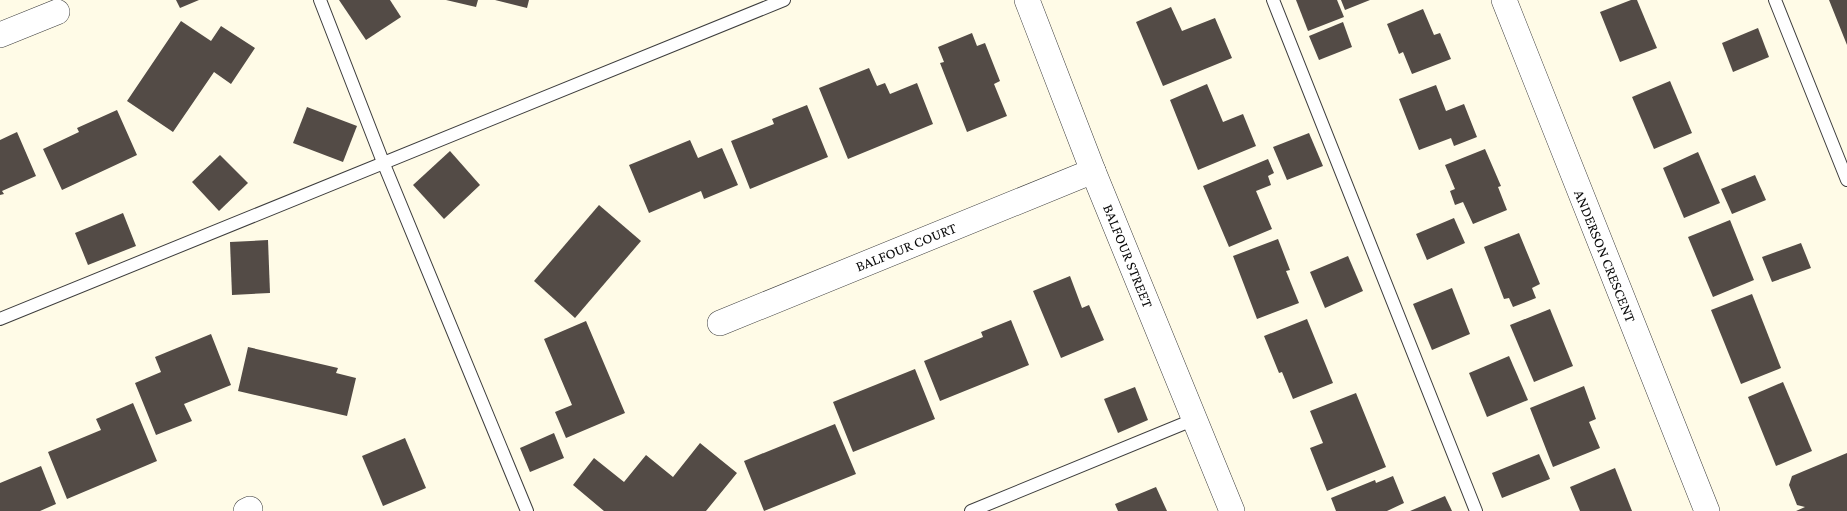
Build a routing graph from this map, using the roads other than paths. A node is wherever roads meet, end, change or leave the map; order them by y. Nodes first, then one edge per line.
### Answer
1 (320, 0) edge
2 (784, 0) edge
3 (1027, 0) edge
4 (1273, 0) edge
5 (1504, 0) edge
6 (1775, 0) edge
7 (57, 12) dead end
8 (0, 35) edge
9 (383, 162) junction
10 (1093, 171) junction
11 (1847, 180) edge
12 (0, 319) edge
13 (720, 323) dead end
14 (1195, 419) junction
15 (527, 511) edge
16 (971, 511) edge
17 (1232, 511) edge
18 (1476, 511) edge
19 (1706, 511) edge

1 - 9 lane
2 - 9 lane
3 - 10 street, BALFOUR STREET
4 - 18 lane
5 - 19 street, ANDERSON CRESCENT
6 - 11 lane
7 - 8 street
9 - 12 lane
9 - 15 lane
10 - 13 street, BALFOUR COURT
10 - 14 street, BALFOUR STREET
14 - 16 lane
14 - 17 street, BALFOUR STREET

